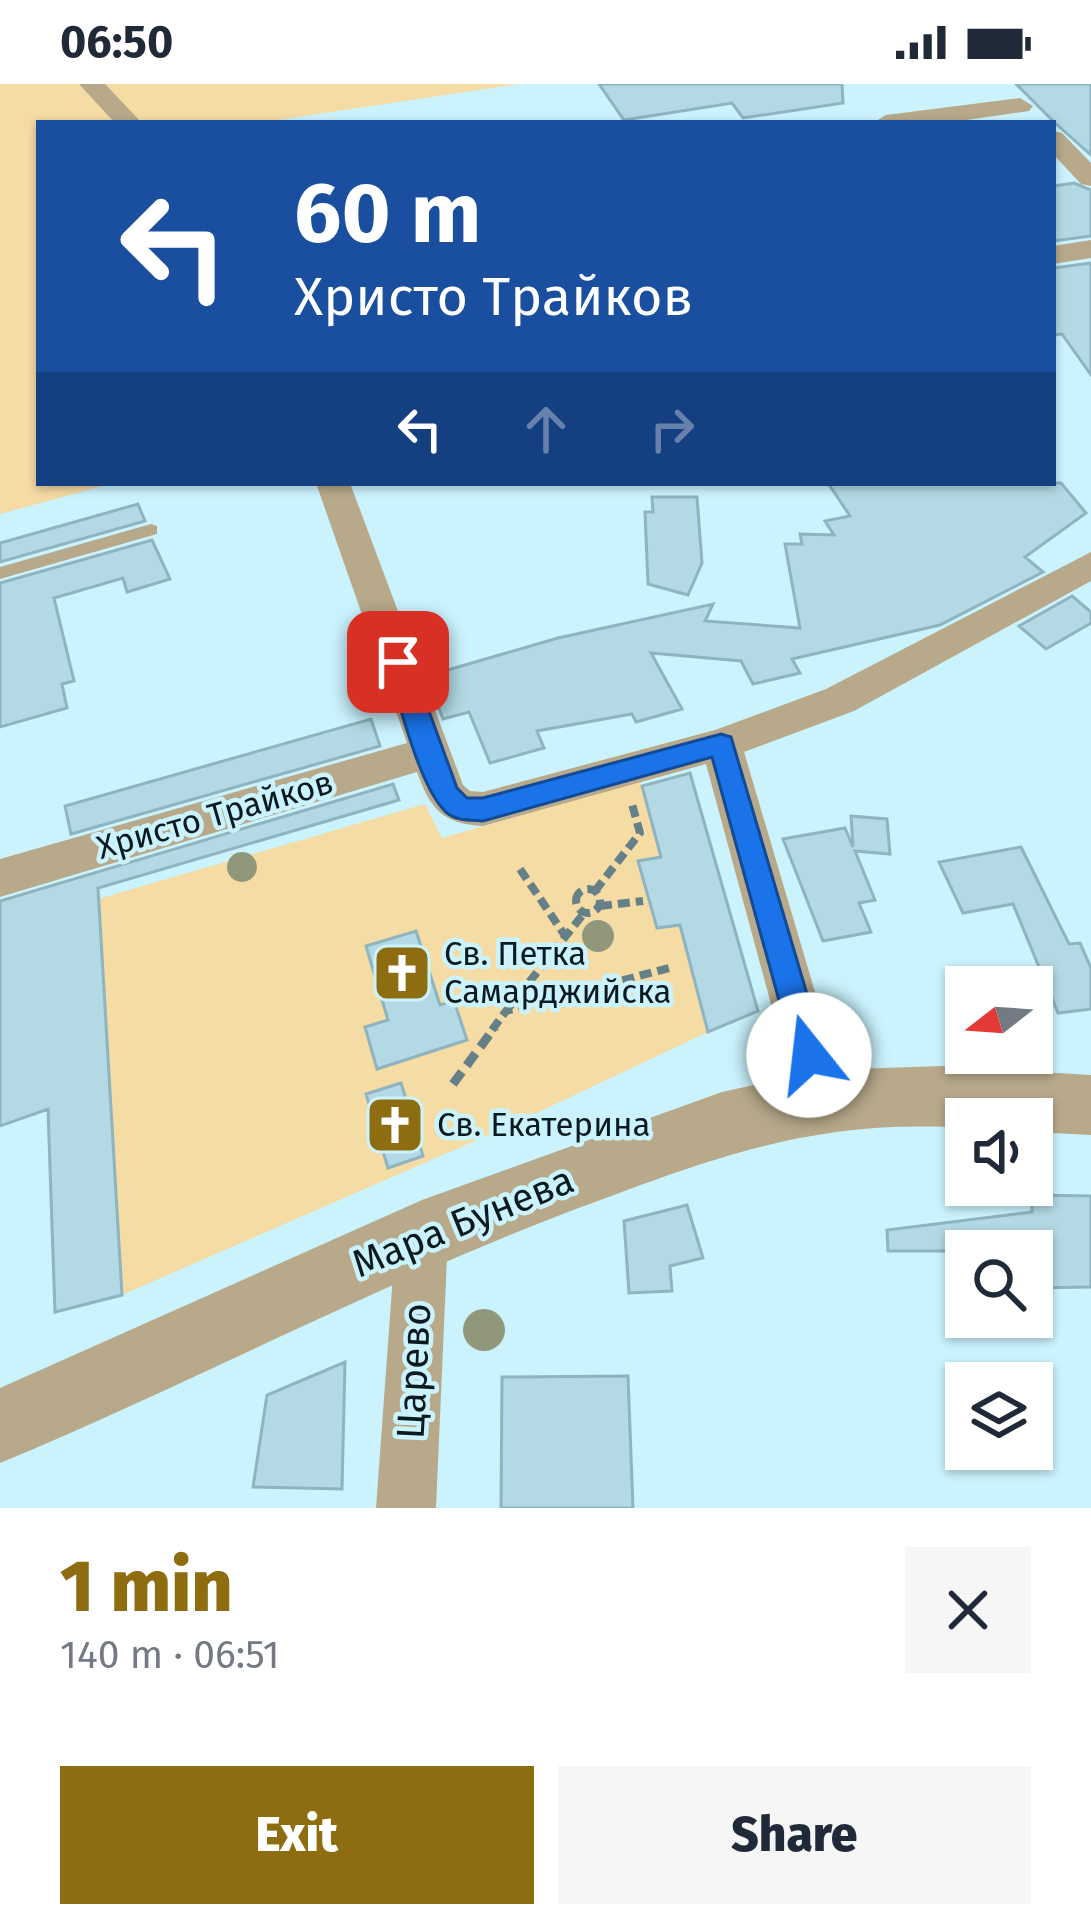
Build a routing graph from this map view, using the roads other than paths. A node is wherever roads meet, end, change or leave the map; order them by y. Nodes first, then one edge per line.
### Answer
1 (91, 84) edge
2 (999, 84) edge
3 (1028, 114) edge
4 (126, 120) edge
5 (933, 120) edge
6 (1056, 142) edge
7 (1091, 178) edge
8 (1091, 249) edge
9 (1056, 255) edge
10 (334, 486) edge
11 (151, 530) dead end
12 (1091, 565) edge
13 (0, 573) edge
14 (721, 744) junction
15 (431, 752) junction
16 (0, 878) edge
17 (822, 1100) junction
18 (1091, 1105) edge
19 (422, 1234) junction
20 (0, 1426) edge
21 (406, 1508) edge

1 - 4 street
2 - 3 street
3 - 5 street
6 - 7 street
8 - 9 street
10 - 15 street
11 - 13 lane
12 - 14 street
14 - 15 street
14 - 17 street
15 - 16 street, Христо Трайков
17 - 18 street, Мара Бунева
17 - 19 street, Мара Бунева
19 - 20 street, Мара Бунева
19 - 21 street, Царево

